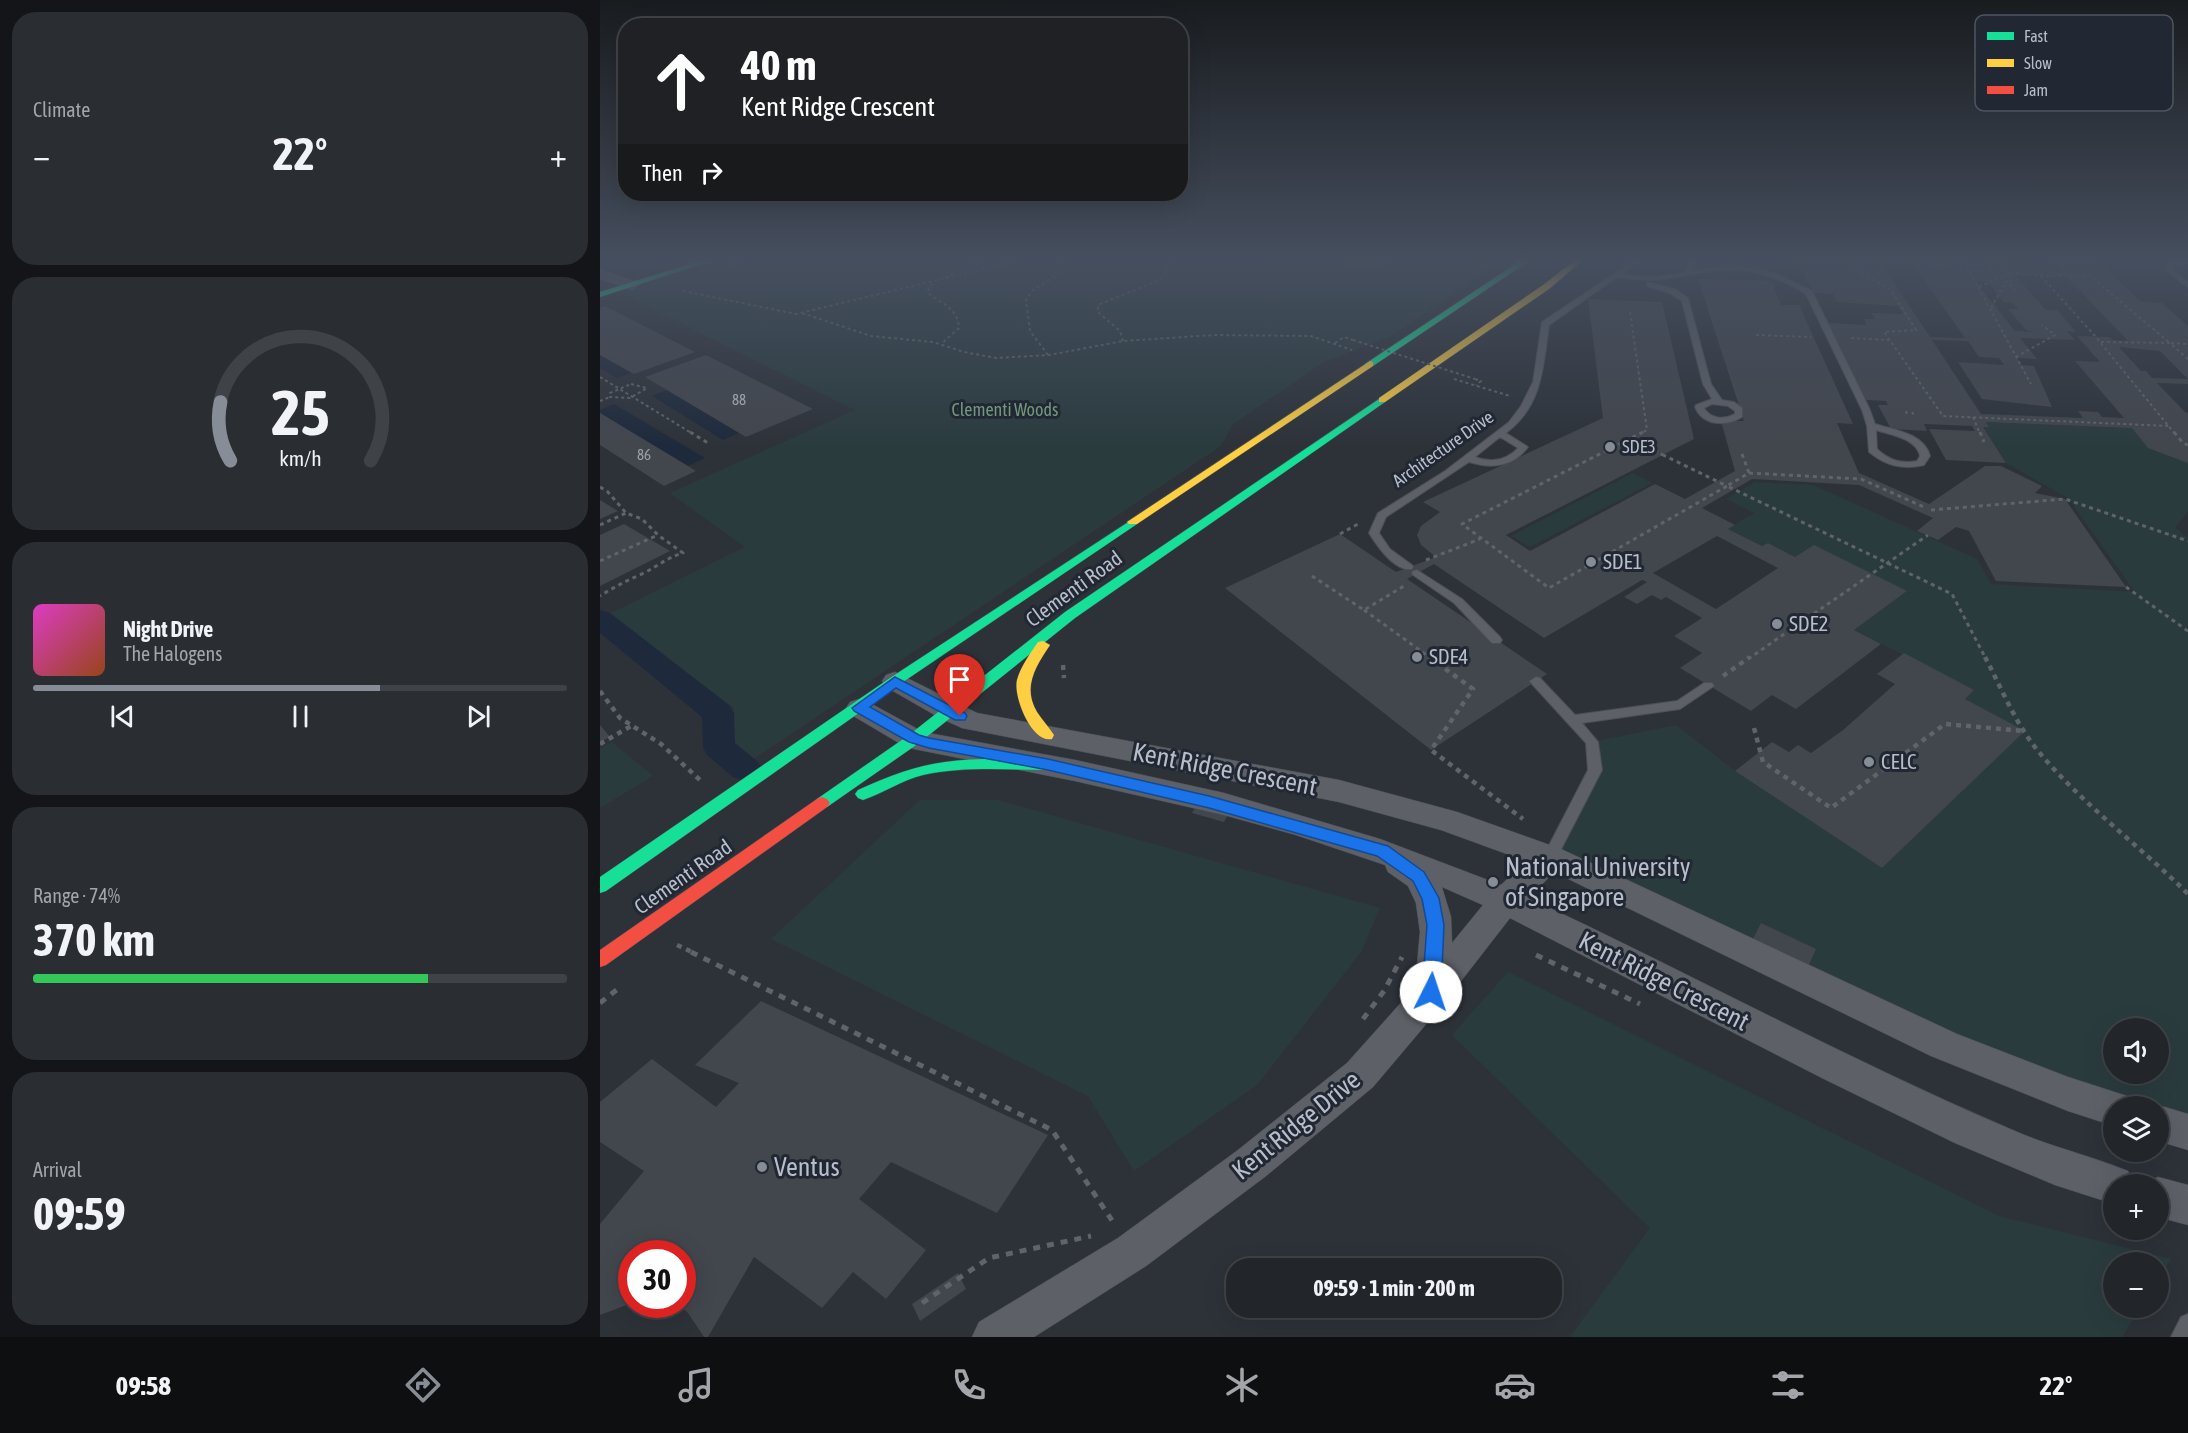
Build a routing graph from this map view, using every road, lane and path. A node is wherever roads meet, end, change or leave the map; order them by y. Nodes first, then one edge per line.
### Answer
1 (833, 323) edge
2 (960, 323) edge
3 (1029, 323) edge
4 (1111, 323) edge
5 (1431, 323) edge
6 (1493, 323) edge
7 (1546, 323) edge
8 (1632, 323) edge
9 (1690, 323) edge
10 (1824, 323) edge
11 (1912, 323) edge
12 (1998, 323) edge
13 (2084, 323) edge
14 (2145, 323) edge
15 (2042, 325) dead end
16 (1756, 335) dead end
17 (1830, 337) junction
18 (1889, 340) junction
19 (1123, 341) junction
20 (2100, 342) junction
21 (1334, 343) junction
22 (941, 344) junction
23 (2169, 344) junction
24 (2188, 344) edge
25 (1344, 347) dead end
26 (1048, 355) junction
27 (2016, 357) junction
28 (2188, 359) edge
29 (600, 377) edge
30 (2031, 384) dead end
31 (618, 388) junction
32 (610, 397) junction
33 (633, 397) junction
34 (600, 401) edge
35 (1528, 401) junction
36 (1718, 401) dead end
37 (1973, 417) junction
38 (1871, 426) junction
39 (2169, 426) junction
40 (1501, 435) junction
41 (1632, 438) junction
42 (1984, 442) dead end
43 (708, 443) dead end
44 (2188, 445) edge
45 (1742, 454) dead end
46 (1468, 458) junction
47 (1749, 473) junction
48 (1727, 486) junction
49 (600, 487) edge
50 (607, 491) junction
51 (600, 494) edge
52 (1924, 507) dead end
53 (1931, 510) dead end
54 (626, 513) junction
55 (600, 525) edge
56 (658, 535) junction
57 (1928, 535) dead end
58 (1481, 538) junction
59 (2188, 541) edge
60 (600, 561) edge
61 (1888, 563) junction
62 (1413, 570) junction
63 (1311, 576) dead end
64 (1404, 586) dead end
65 (2126, 587) dead end
66 (600, 596) edge
67 (1364, 610) junction
68 (1071, 615) junction
69 (2188, 631) edge
70 (1496, 640) dead end
71 (895, 681) junction
72 (1536, 681) dead end
73 (1708, 686) joint
74 (600, 692) edge
75 (859, 708) junction
76 (950, 712) junction
77 (1573, 720) junction
78 (631, 726) junction
79 (1754, 728) dead end
80 (2025, 731) junction
81 (1047, 735) junction
82 (914, 739) junction
83 (600, 744) edge
84 (1048, 765) junction
85 (726, 797) junction
86 (1533, 826) dead end
87 (776, 837) junction
88 (1382, 851) junction
89 (1550, 857) junction
90 (600, 886) edge
91 (2188, 894) edge
92 (1505, 901) junction
93 (683, 937) dead end
94 (1408, 947) dead end
95 (600, 960) edge
96 (627, 981) dead end
97 (1431, 992) junction
98 (600, 1003) edge
99 (1361, 1022) dead end
100 (2103, 1105) edge
101 (2169, 1126) edge
102 (2188, 1132) edge
103 (2103, 1181) edge
104 (2169, 1200) edge
105 (2188, 1205) edge
106 (1105, 1210) dead end
107 (1125, 1218) dead end
108 (1107, 1229) dead end
109 (1100, 1234) dead end
110 (922, 1304) dead end
111 (2188, 1324) edge
112 (994, 1337) edge
113 (2181, 1337) edge

1 - 22 path
2 - 22 path
3 - 26 path
4 - 19 path
5 - 71 main road, Clementi Road
6 - 68 main road, Clementi Road
7 - 35 lane, Architecture Drive
8 - 41 path
9 - 36 lane
10 - 17 lane
11 - 18 path
12 - 27 path
13 - 20 path
14 - 23 path
15 - 27 path
16 - 17 path
17 - 18 path
17 - 38 lane
18 - 37 path
19 - 21 path
19 - 26 path
20 - 23 path
20 - 39 path
21 - 25 path
21 - 35 path, bridge
22 - 26 path
23 - 24 path
23 - 28 path
27 - 30 path
29 - 31 path
31 - 32 path
31 - 33 path
31 - 33 path
32 - 33 path
32 - 34 path
33 - 43 path
35 - 40 lane, Architecture Drive
37 - 39 path
37 - 42 path
38 - 38 lane
39 - 44 path
40 - 46 lane, Architecture Drive
40 - 46 lane
41 - 48 path
41 - 58 path
45 - 47 path
46 - 62 lane, Architecture Drive
47 - 48 path
47 - 52 path
48 - 58 path
48 - 61 path
49 - 50 path
50 - 51 path
50 - 54 path
53 - 59 path
54 - 55 path
54 - 56 path
56 - 60 path
56 - 66 path
57 - 61 path
58 - 62 path
61 - 73 path
61 - 80 path
62 - 70 lane, Architecture Drive
63 - 67 path
64 - 67 path
65 - 69 path
67 - 86 path
68 - 76 main road, Clementi Road
68 - 81 main road
71 - 75 main road, Clementi Road
71 - 76 street, Kent Ridge Crescent
72 - 77 lane
73 - 77 lane
74 - 78 path
75 - 82 street, Kent Ridge Crescent
75 - 85 main road, Clementi Road
76 - 81 street, Kent Ridge Crescent
76 - 82 main road, Clementi Road
77 - 89 lane
78 - 83 path
78 - 85 path
79 - 80 path
80 - 91 path
81 - 89 street, Kent Ridge Crescent
82 - 84 street, Kent Ridge Crescent
82 - 87 main road, Clementi Road
84 - 87 main road
84 - 88 street, Kent Ridge Crescent
85 - 90 main road, Clementi Road
87 - 95 main road, Clementi Road
88 - 92 street, Kent Ridge Crescent
88 - 97 street
89 - 92 street, Kent Ridge Drive
89 - 100 street, Kent Ridge Crescent
92 - 97 street, Kent Ridge Drive
92 - 103 street, Kent Ridge Crescent
93 - 106 path
94 - 99 path
96 - 98 path
97 - 112 street, Kent Ridge Drive
101 - 102 street
104 - 105 street
107 - 108 path
109 - 110 path
111 - 113 lane

